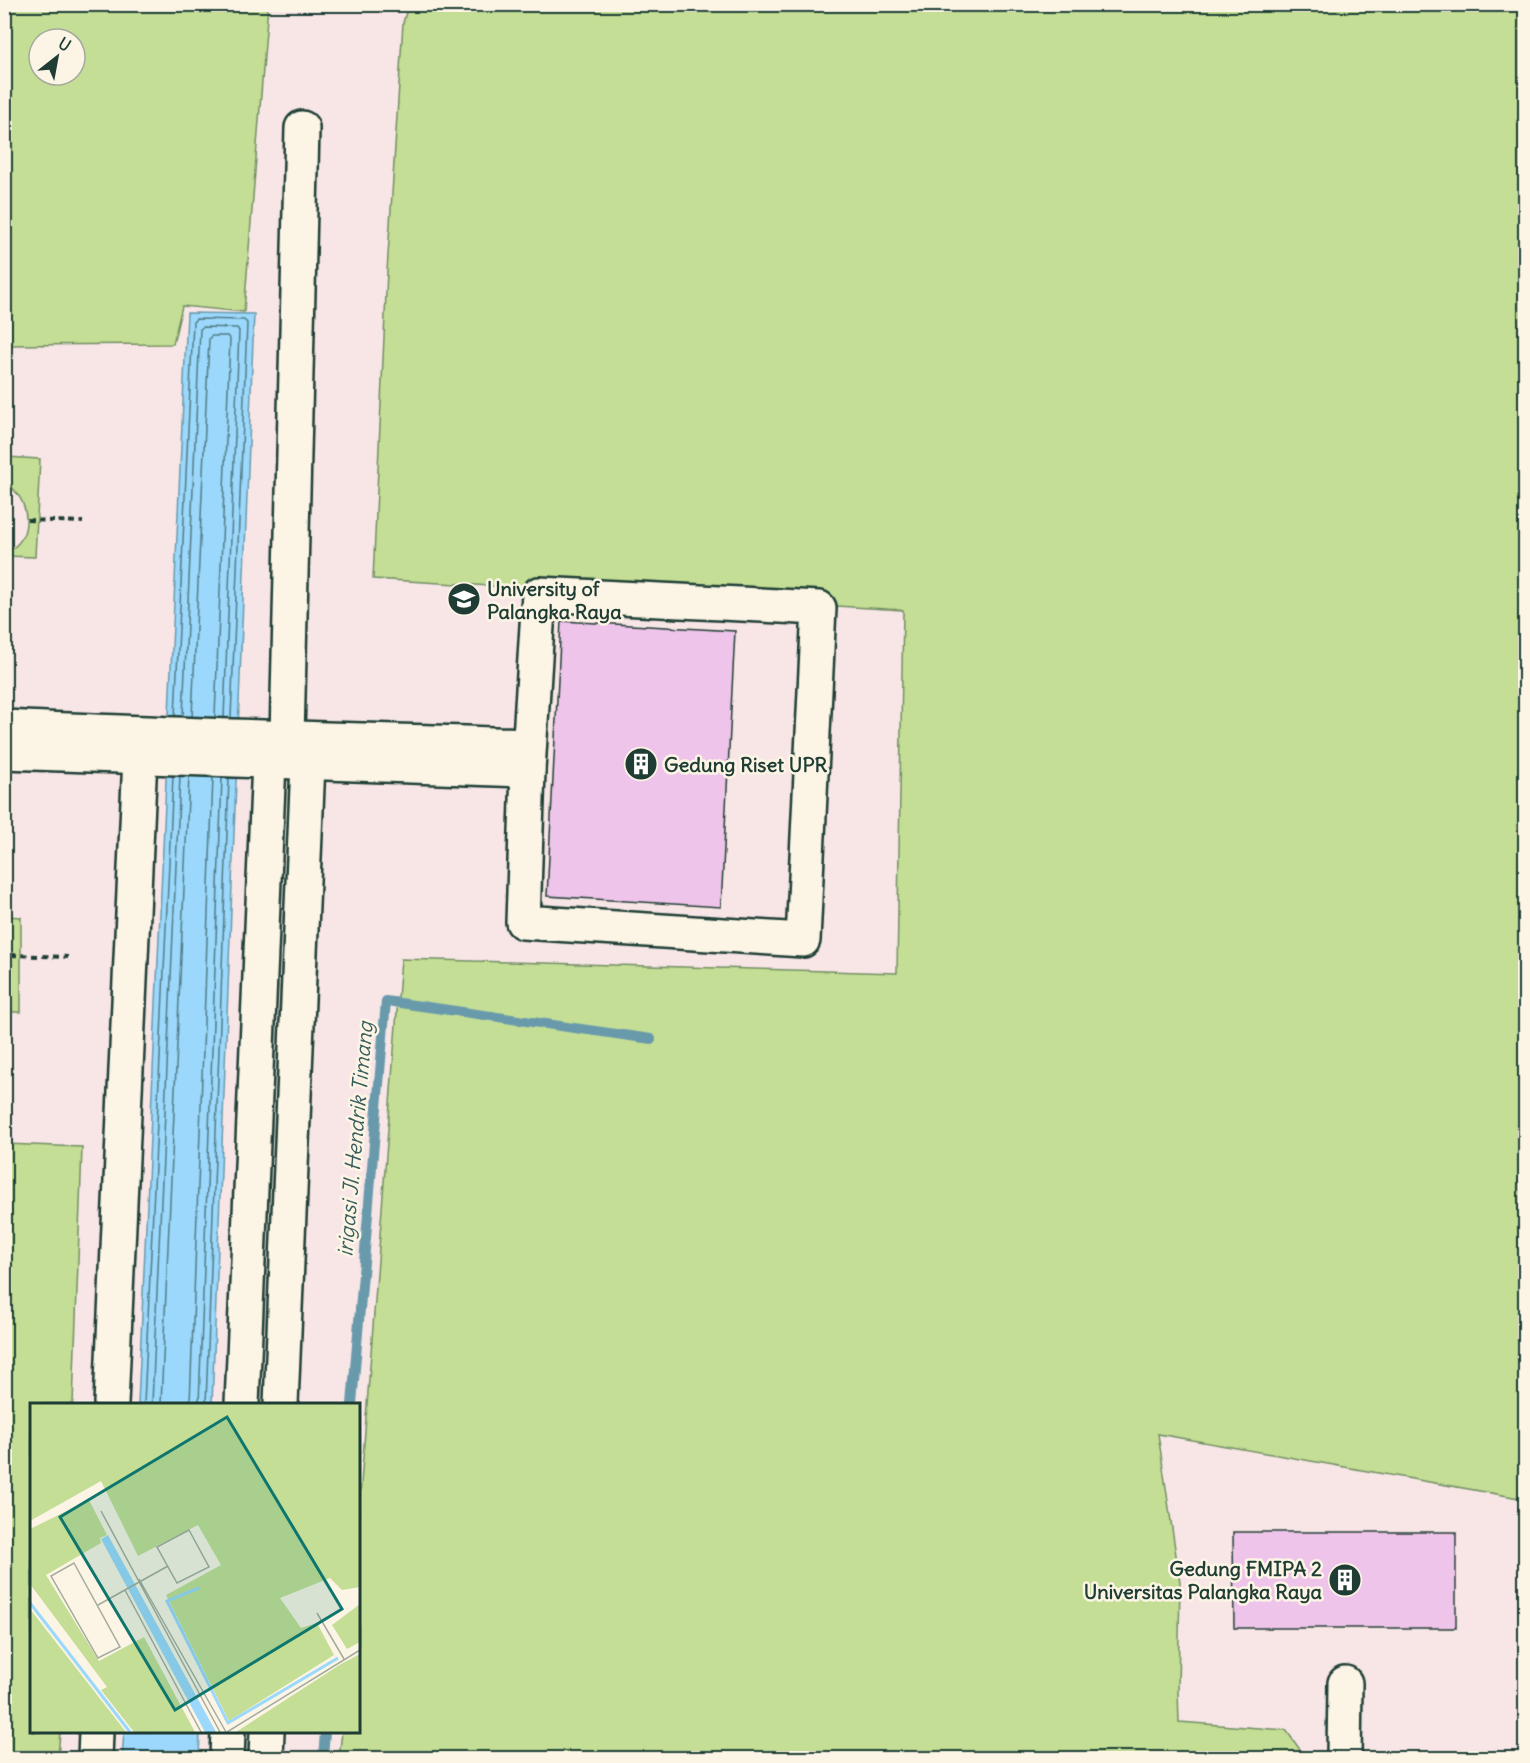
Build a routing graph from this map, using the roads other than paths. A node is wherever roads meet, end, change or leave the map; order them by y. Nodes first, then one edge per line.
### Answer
1 (302, 128) dead end
2 (4, 727) edge
3 (261, 749) junction
4 (154, 750) junction
5 (4, 752) edge
6 (529, 758) junction
7 (308, 763) junction
8 (111, 1403) edge
9 (242, 1403) edge
10 (281, 1403) edge
11 (1346, 1683) dead end
12 (96, 1733) edge
13 (228, 1733) edge
14 (267, 1733) edge
15 (95, 1758) edge
16 (227, 1758) edge
17 (266, 1758) edge
18 (1344, 1758) edge

1 - 3 lane
2 - 4 lane
3 - 4 lane
3 - 6 lane
3 - 7 lane
3 - 9 lane
4 - 5 lane
4 - 8 lane
6 - 6 lane
6 - 7 lane
7 - 10 lane
11 - 18 lane
12 - 15 lane
13 - 16 lane
14 - 17 lane

